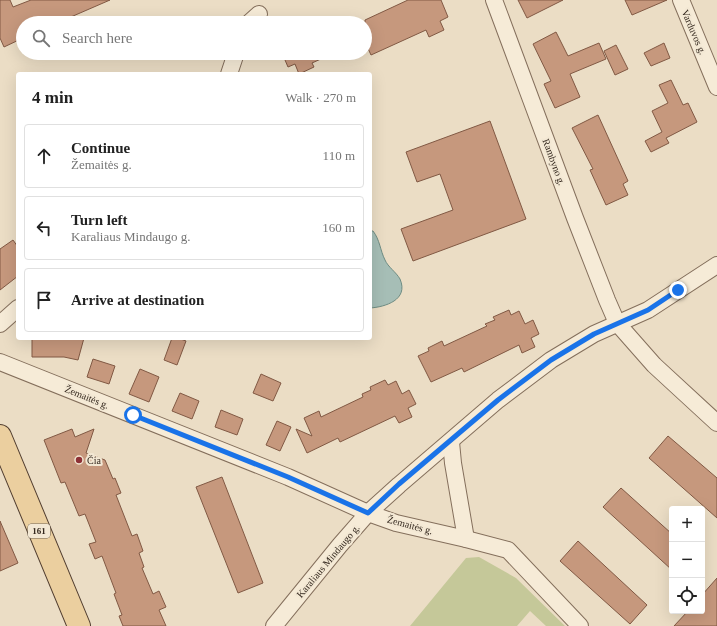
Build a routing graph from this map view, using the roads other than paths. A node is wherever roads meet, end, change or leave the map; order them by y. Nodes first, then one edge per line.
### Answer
1 (494, 0) edge
2 (681, 0) edge
3 (234, 60) edge
4 (230, 72) edge
5 (717, 87) edge
6 (717, 265) edge
7 (16, 310) edge
8 (617, 323) junction
9 (0, 324) edge
10 (0, 362) edge
11 (717, 423) edge
12 (0, 436) edge
13 (451, 442) junction
14 (368, 513) junction
15 (466, 539) junction
16 (79, 626) edge
17 (274, 626) edge
18 (580, 626) edge

1 - 8 street, Rambyno g.
2 - 5 street, Varduvos g.
3 - 4 street
6 - 8 street, Karaliaus Mindaugo g.
7 - 9 street
8 - 11 street, Rambyno g.
8 - 13 street, Karaliaus Mindaugo g.
10 - 14 street, Žemaitės g.
12 - 16 main road, 161
13 - 14 street, Karaliaus Mindaugo g.
13 - 15 street
14 - 15 street, Žemaitės g.
14 - 17 street, Karaliaus Mindaugo g.
15 - 18 street, Žemaitės g.

